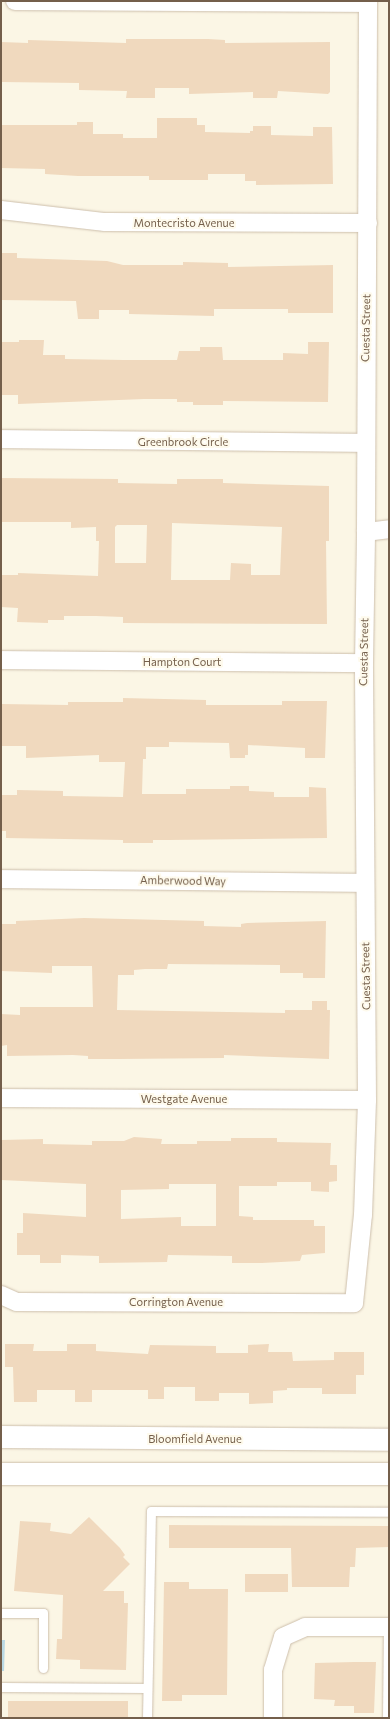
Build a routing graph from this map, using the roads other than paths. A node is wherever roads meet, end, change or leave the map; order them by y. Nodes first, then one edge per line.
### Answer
1 (15, 1) edge
2 (368, 2) edge
3 (1, 210) edge
4 (368, 223) junction
5 (1, 439) edge
6 (365, 443) junction
7 (389, 529) edge
8 (366, 532) junction
9 (1, 660) edge
10 (364, 663) junction
11 (1, 878) edge
12 (365, 883) junction
13 (1, 1098) edge
14 (367, 1100) junction
15 (1, 1295) edge
16 (354, 1303) joint
17 (1, 1437) edge
18 (389, 1440) edge
19 (1, 1474) edge
20 (389, 1474) edge
21 (389, 1512) edge
22 (1, 1613) edge
23 (388, 1627) edge
24 (43, 1668) dead end
25 (1, 1687) edge
26 (148, 1688) junction
27 (147, 1718) edge
28 (273, 1718) edge
29 (387, 1718) edge

1 - 2 street
2 - 4 street, Cuesta Street
3 - 4 street, Montecristo Avenue
4 - 6 street, Cuesta Street
5 - 6 street, Greenbrook Circle
6 - 8 street, Cuesta Street
7 - 8 street
8 - 10 street, Cuesta Street
9 - 10 street, Hampton Court
10 - 12 street, Cuesta Street
11 - 12 street, Amberwood Way
12 - 14 street, Cuesta Street
13 - 14 street, Westgate Avenue
14 - 16 street, Cuesta Street
15 - 16 street, Corrington Avenue
17 - 18 main road, Bloomfield Avenue
19 - 20 main road
21 - 26 lane
22 - 24 lane
23 - 28 street
23 - 29 lane
25 - 26 lane
26 - 27 lane

